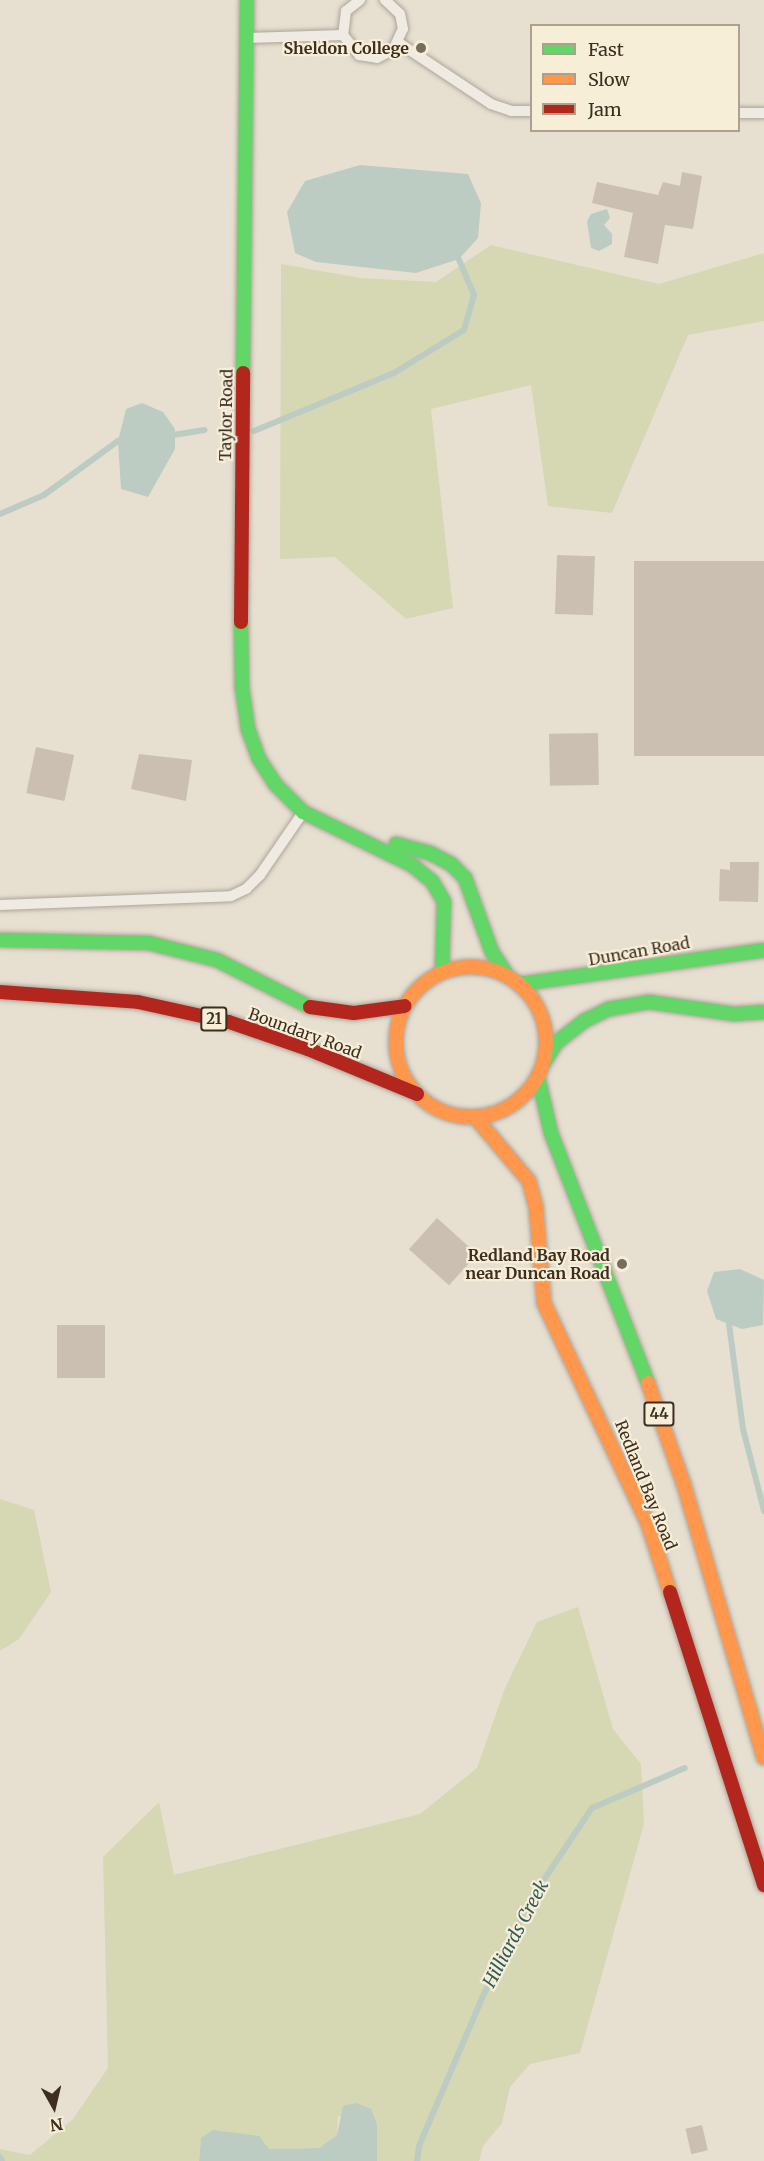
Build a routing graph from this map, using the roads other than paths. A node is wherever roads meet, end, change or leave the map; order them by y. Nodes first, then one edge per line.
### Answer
1 (247, 0) edge
2 (360, 0) edge
3 (385, 0) edge
4 (343, 35) junction
5 (246, 38) junction
6 (399, 43) junction
7 (530, 111) edge
8 (740, 113) edge
9 (764, 113) edge
10 (303, 812) junction
11 (0, 904) edge
12 (0, 940) edge
13 (764, 950) edge
14 (442, 972) junction
15 (507, 975) junction
16 (520, 984) junction
17 (0, 992) edge
18 (405, 1006) junction
19 (764, 1012) edge
20 (540, 1070) junction
21 (417, 1094) junction
22 (475, 1117) junction
23 (764, 1758) edge
24 (764, 1885) edge

1 - 5 main road, Taylor Road
2 - 4 lane
3 - 6 lane
4 - 5 lane
4 - 6 lane
5 - 10 main road, Taylor Road
6 - 7 lane
8 - 9 lane
10 - 11 lane
10 - 14 main road, Taylor Road
10 - 15 main road, Taylor Road
12 - 18 main road, Boundary Road
13 - 16 main road, Duncan Road
14 - 15 main road, 21
14 - 18 main road, 21
15 - 16 main road, 21
16 - 20 main road, 21
17 - 21 main road, Boundary Road / 21
18 - 21 main road, 21
19 - 20 main road
20 - 22 main road
20 - 23 main road, Redland Bay Road / 44
21 - 22 main road, 21
22 - 24 main road, Redland Bay Road

